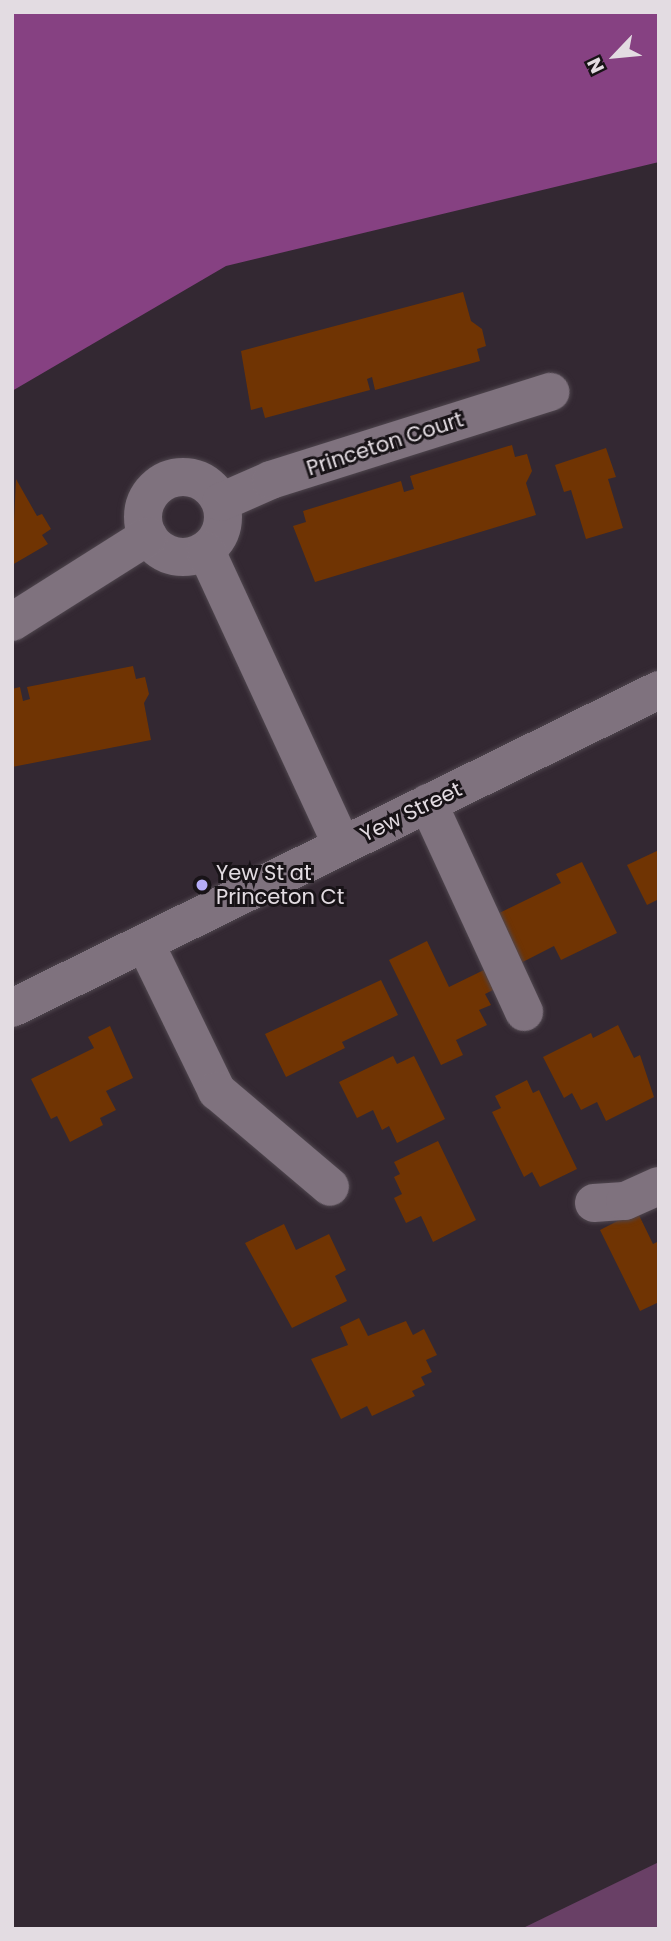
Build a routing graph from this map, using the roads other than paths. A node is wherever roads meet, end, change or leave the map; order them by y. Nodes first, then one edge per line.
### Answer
1 (550, 392) dead end
2 (221, 502) junction
3 (148, 536) junction
4 (206, 551) junction
5 (12, 622) edge
6 (659, 690) edge
7 (428, 803) junction
8 (342, 845) junction
9 (145, 943) junction
10 (12, 1008) edge
11 (524, 1012) dead end
12 (659, 1186) edge
13 (330, 1187) dead end
14 (594, 1203) dead end

1 - 2 street, Princeton Court
2 - 3 street
2 - 4 street
3 - 4 street
3 - 5 street
4 - 8 street
6 - 7 street, Yew Street
7 - 8 street, Yew Street
7 - 11 street
8 - 9 street, Yew Street
9 - 10 street, Yew Street
9 - 13 street
12 - 14 street

